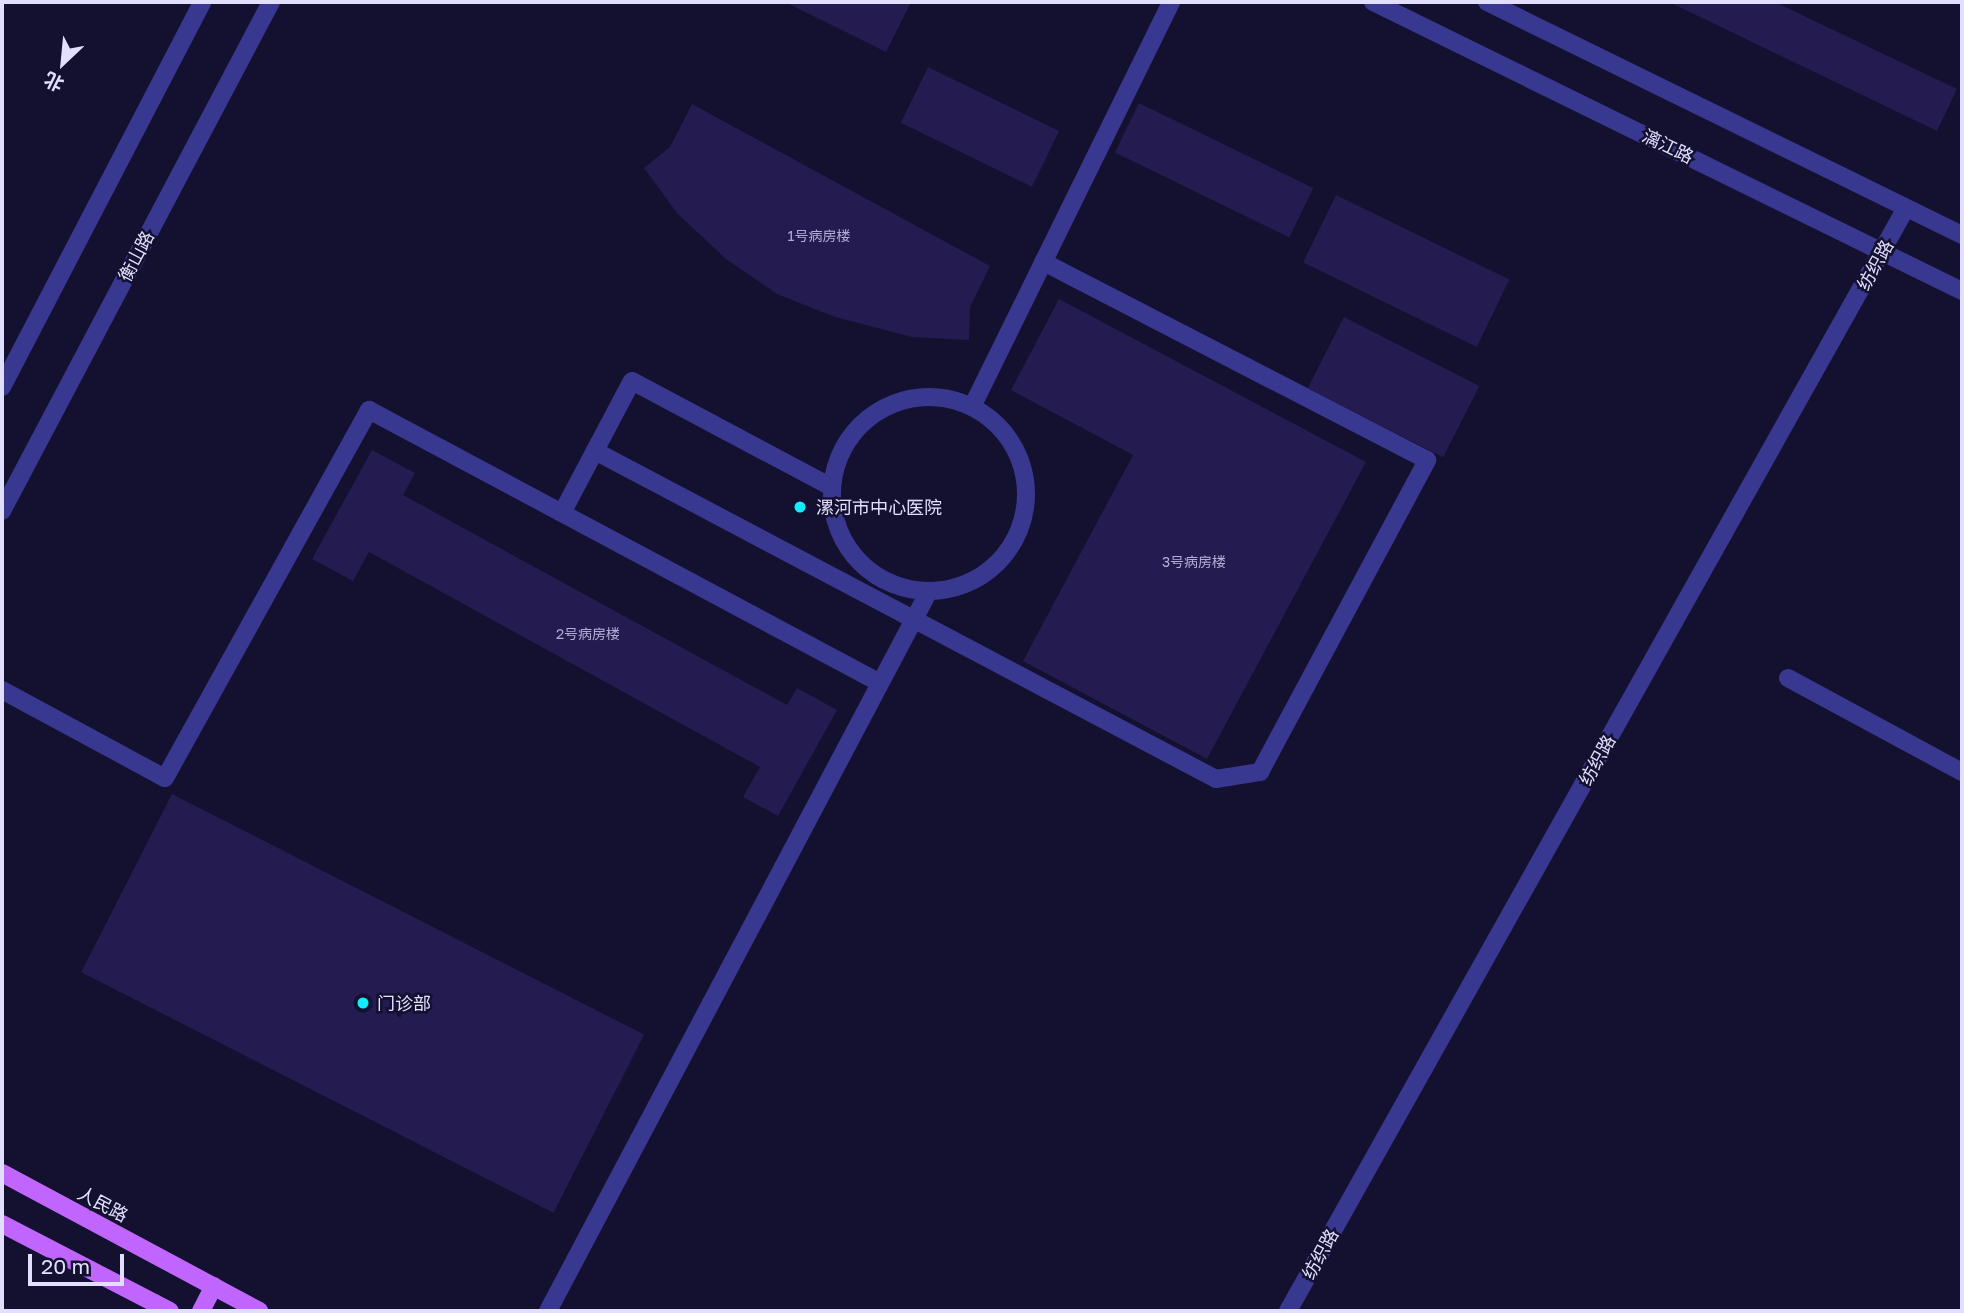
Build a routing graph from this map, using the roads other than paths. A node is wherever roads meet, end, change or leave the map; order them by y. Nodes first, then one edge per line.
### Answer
1 (202, 2) edge
2 (271, 2) edge
3 (1171, 2) edge
4 (1373, 2) edge
5 (1487, 2) edge
6 (1906, 208) junction
7 (1962, 235) edge
8 (1883, 251) junction
9 (1043, 262) junction
10 (1962, 291) edge
11 (2, 387) edge
12 (972, 407) junction
13 (595, 451) junction
14 (831, 487) junction
15 (2, 511) edge
16 (562, 513) junction
17 (929, 591) junction
18 (913, 622) junction
19 (1788, 678) dead end
20 (880, 682) junction
21 (2, 690) edge
22 (1962, 772) edge
23 (2, 1173) edge
24 (2, 1224) edge
25 (214, 1286) junction
26 (170, 1311) edge
27 (201, 1311) edge
28 (259, 1311) edge
29 (548, 1311) edge
30 (1288, 1311) edge

1 - 11 street
2 - 15 street, 衡山路
3 - 9 street
4 - 8 street, 漓江路
5 - 6 street
6 - 7 street
6 - 8 street, 纺织路
8 - 10 street, 漓江路
8 - 30 street, 纺织路
9 - 12 street
9 - 18 street
12 - 14 street
12 - 17 street
13 - 14 street
13 - 16 street
13 - 18 street
14 - 17 street
16 - 20 street
16 - 21 street
17 - 18 street
18 - 20 street
19 - 22 street
20 - 29 street
23 - 25 main road, 人民路
24 - 26 main road
25 - 27 main road
25 - 28 main road, 人民路

